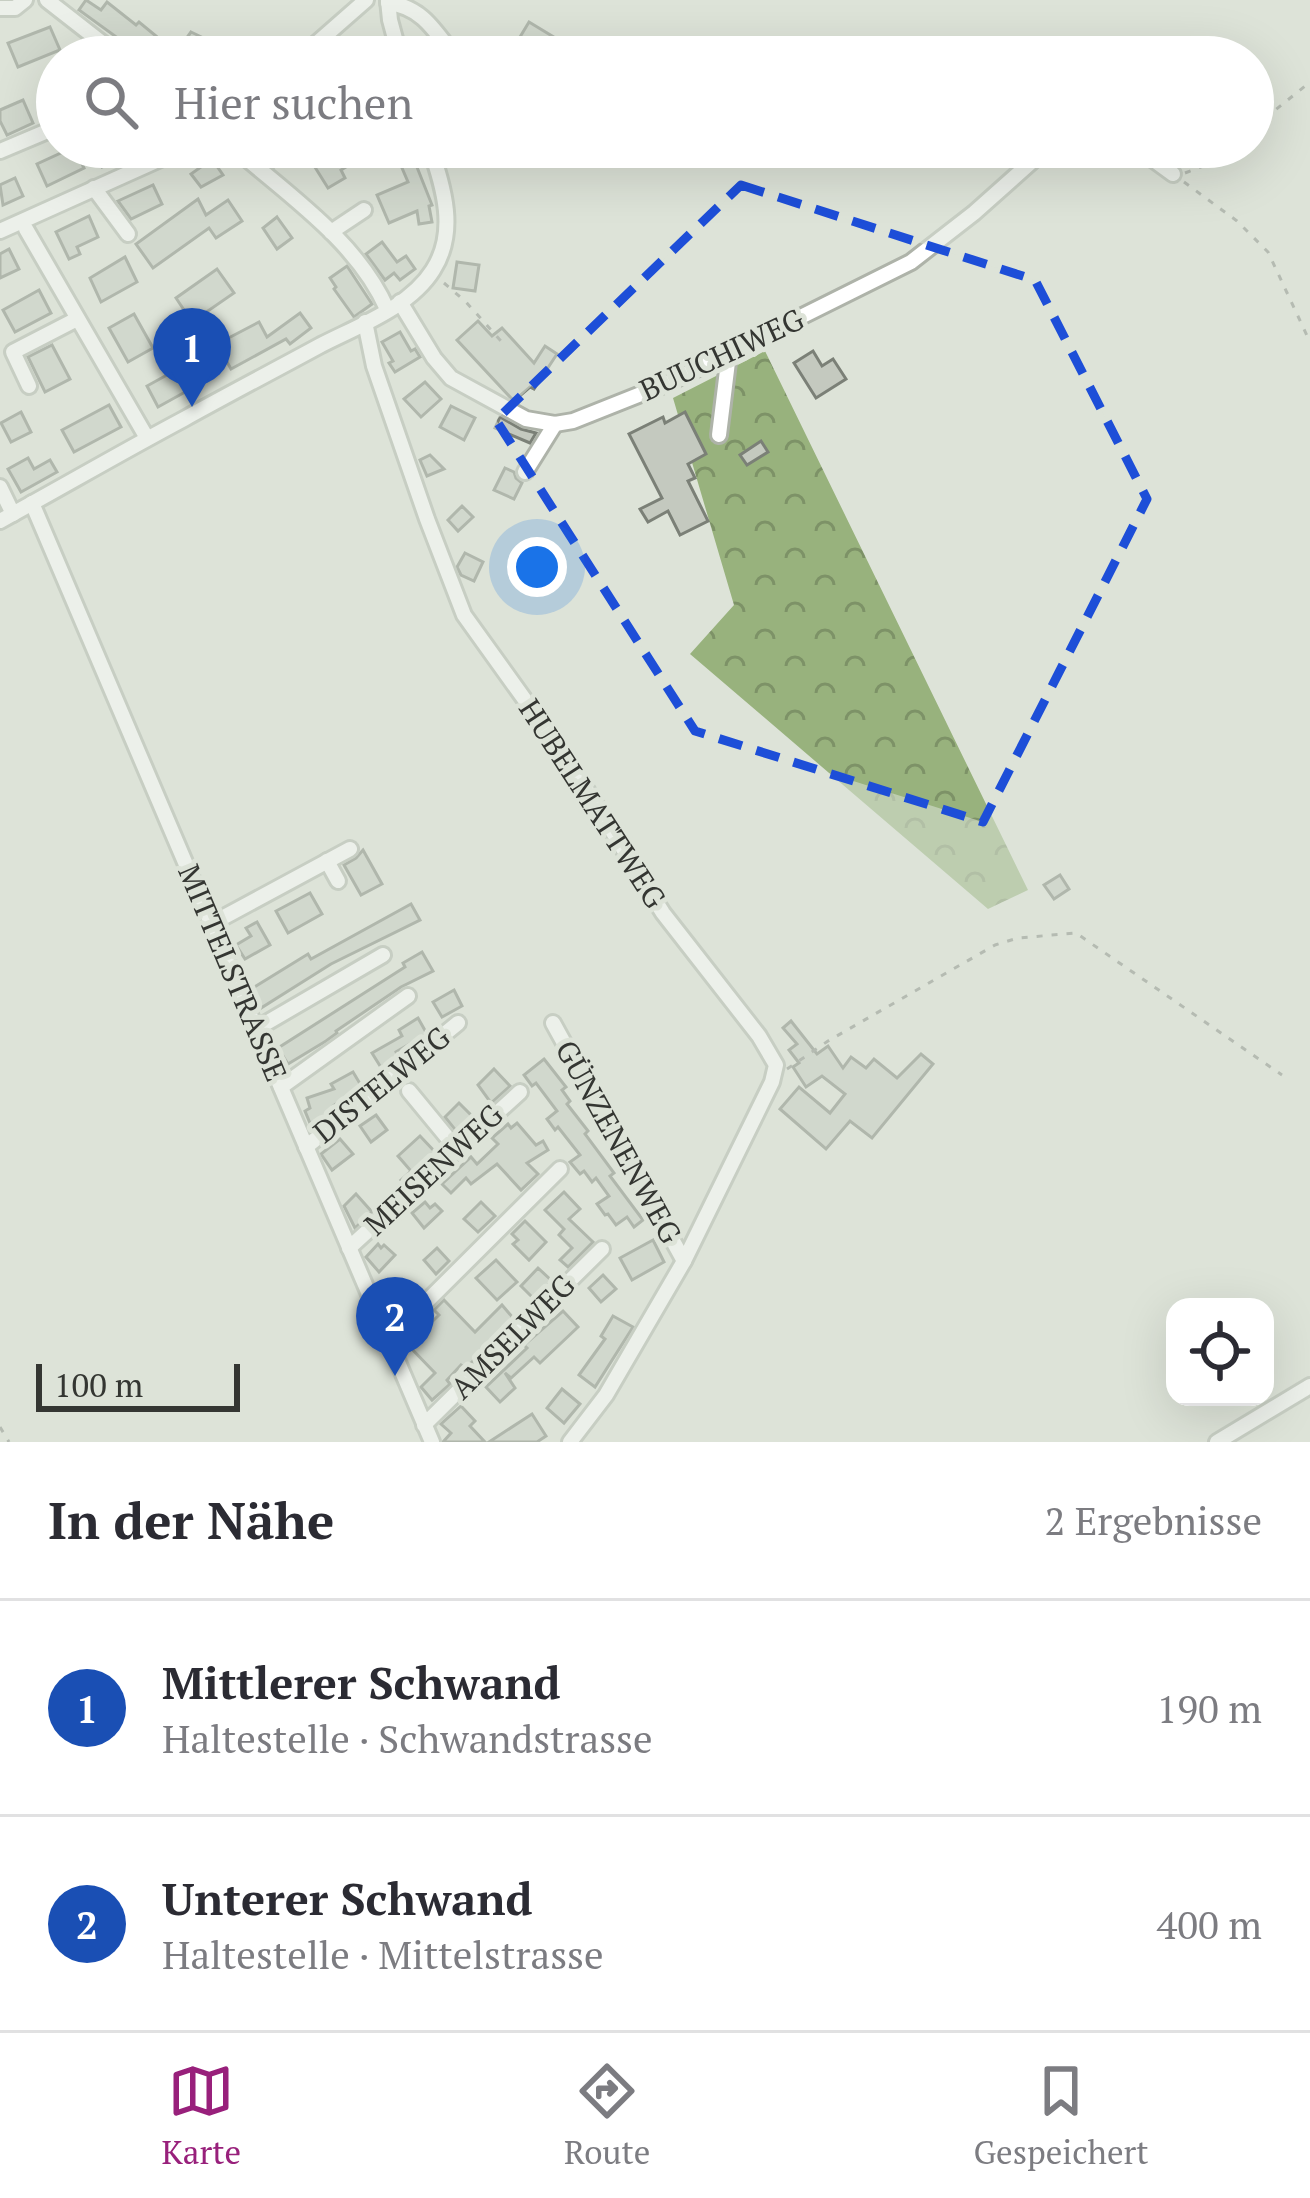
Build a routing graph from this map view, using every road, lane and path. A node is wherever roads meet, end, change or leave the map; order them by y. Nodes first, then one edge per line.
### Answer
1 (26, 0) edge
2 (47, 0) edge
3 (366, 0) edge
4 (388, 2) edge
5 (2, 11) edge
6 (94, 36) edge
7 (325, 36) edge
8 (395, 36) edge
9 (438, 36) edge
10 (1310, 82) edge
11 (1274, 111) edge
12 (36, 136) edge
13 (0, 151) edge
14 (139, 168) edge
15 (257, 168) edge
16 (436, 168) edge
17 (1024, 168) edge
18 (1164, 168) edge
19 (1199, 168) edge
20 (1172, 174) junction
21 (94, 188) junction
22 (364, 210) dead end
23 (26, 230) dead end
24 (0, 231) edge
25 (332, 232) junction
26 (128, 234) dead end
27 (431, 274) junction
28 (394, 306) junction
29 (77, 319) junction
30 (365, 322) junction
31 (501, 341) dead end
32 (1310, 342) edge
33 (729, 354) junction
34 (29, 386) dead end
35 (555, 424) junction
36 (719, 435) dead end
37 (147, 438) junction
38 (525, 472) dead end
39 (0, 487) edge
40 (32, 503) junction
41 (4, 515) edge
42 (350, 850) dead end
43 (327, 861) junction
44 (338, 881) dead end
45 (212, 924) junction
46 (383, 955) dead end
47 (408, 997) dead end
48 (458, 1023) dead end
49 (553, 1023) dead end
50 (256, 1029) junction
51 (776, 1073) junction
52 (1282, 1075) dead end
53 (281, 1087) junction
54 (409, 1091) dead end
55 (520, 1092) dead end
56 (306, 1147) junction
57 (455, 1152) junction
58 (560, 1169) dead end
59 (349, 1248) junction
60 (602, 1250) dead end
61 (684, 1262) junction
62 (388, 1340) junction
63 (1310, 1386) edge
64 (424, 1425) junction
65 (0, 1427) edge
66 (9, 1442) edge
67 (432, 1442) edge
68 (570, 1442) edge
69 (1217, 1442) edge

1 - 5 street
2 - 6 street
3 - 7 street
4 - 8 street
4 - 9 street
10 - 11 path
12 - 13 street
14 - 21 street
15 - 25 street
16 - 27 street
17 - 33 street, BUUCHIWEG
18 - 20 street
19 - 20 path
20 - 32 path
21 - 24 street
21 - 26 street
22 - 25 street
23 - 29 street
25 - 28 street
27 - 28 street
27 - 31 path
28 - 30 street
28 - 35 street
29 - 34 street
29 - 37 street
30 - 37 street
30 - 51 street, HUBELMATTWEG
33 - 35 street, BUUCHIWEG
33 - 36 street
35 - 38 street
37 - 40 street
39 - 41 street
40 - 41 street
40 - 45 street, MITTELSTRASSE
42 - 43 street
43 - 44 street
43 - 45 street
45 - 50 street, MITTELSTRASSE
46 - 50 street
47 - 53 street
48 - 56 street, DISTELWEG
49 - 61 street, GÜNZENENWEG
50 - 53 street, MITTELSTRASSE
51 - 52 path
51 - 61 street
53 - 56 street, MITTELSTRASSE
54 - 57 street
55 - 57 street, MEISENWEG
56 - 59 street, MITTELSTRASSE
57 - 59 street, MEISENWEG
58 - 62 street
59 - 62 street, MITTELSTRASSE
60 - 64 street, AMSELWEG
61 - 68 street
62 - 64 street, MITTELSTRASSE
63 - 69 street
64 - 67 street, MITTELSTRASSE
65 - 66 path

